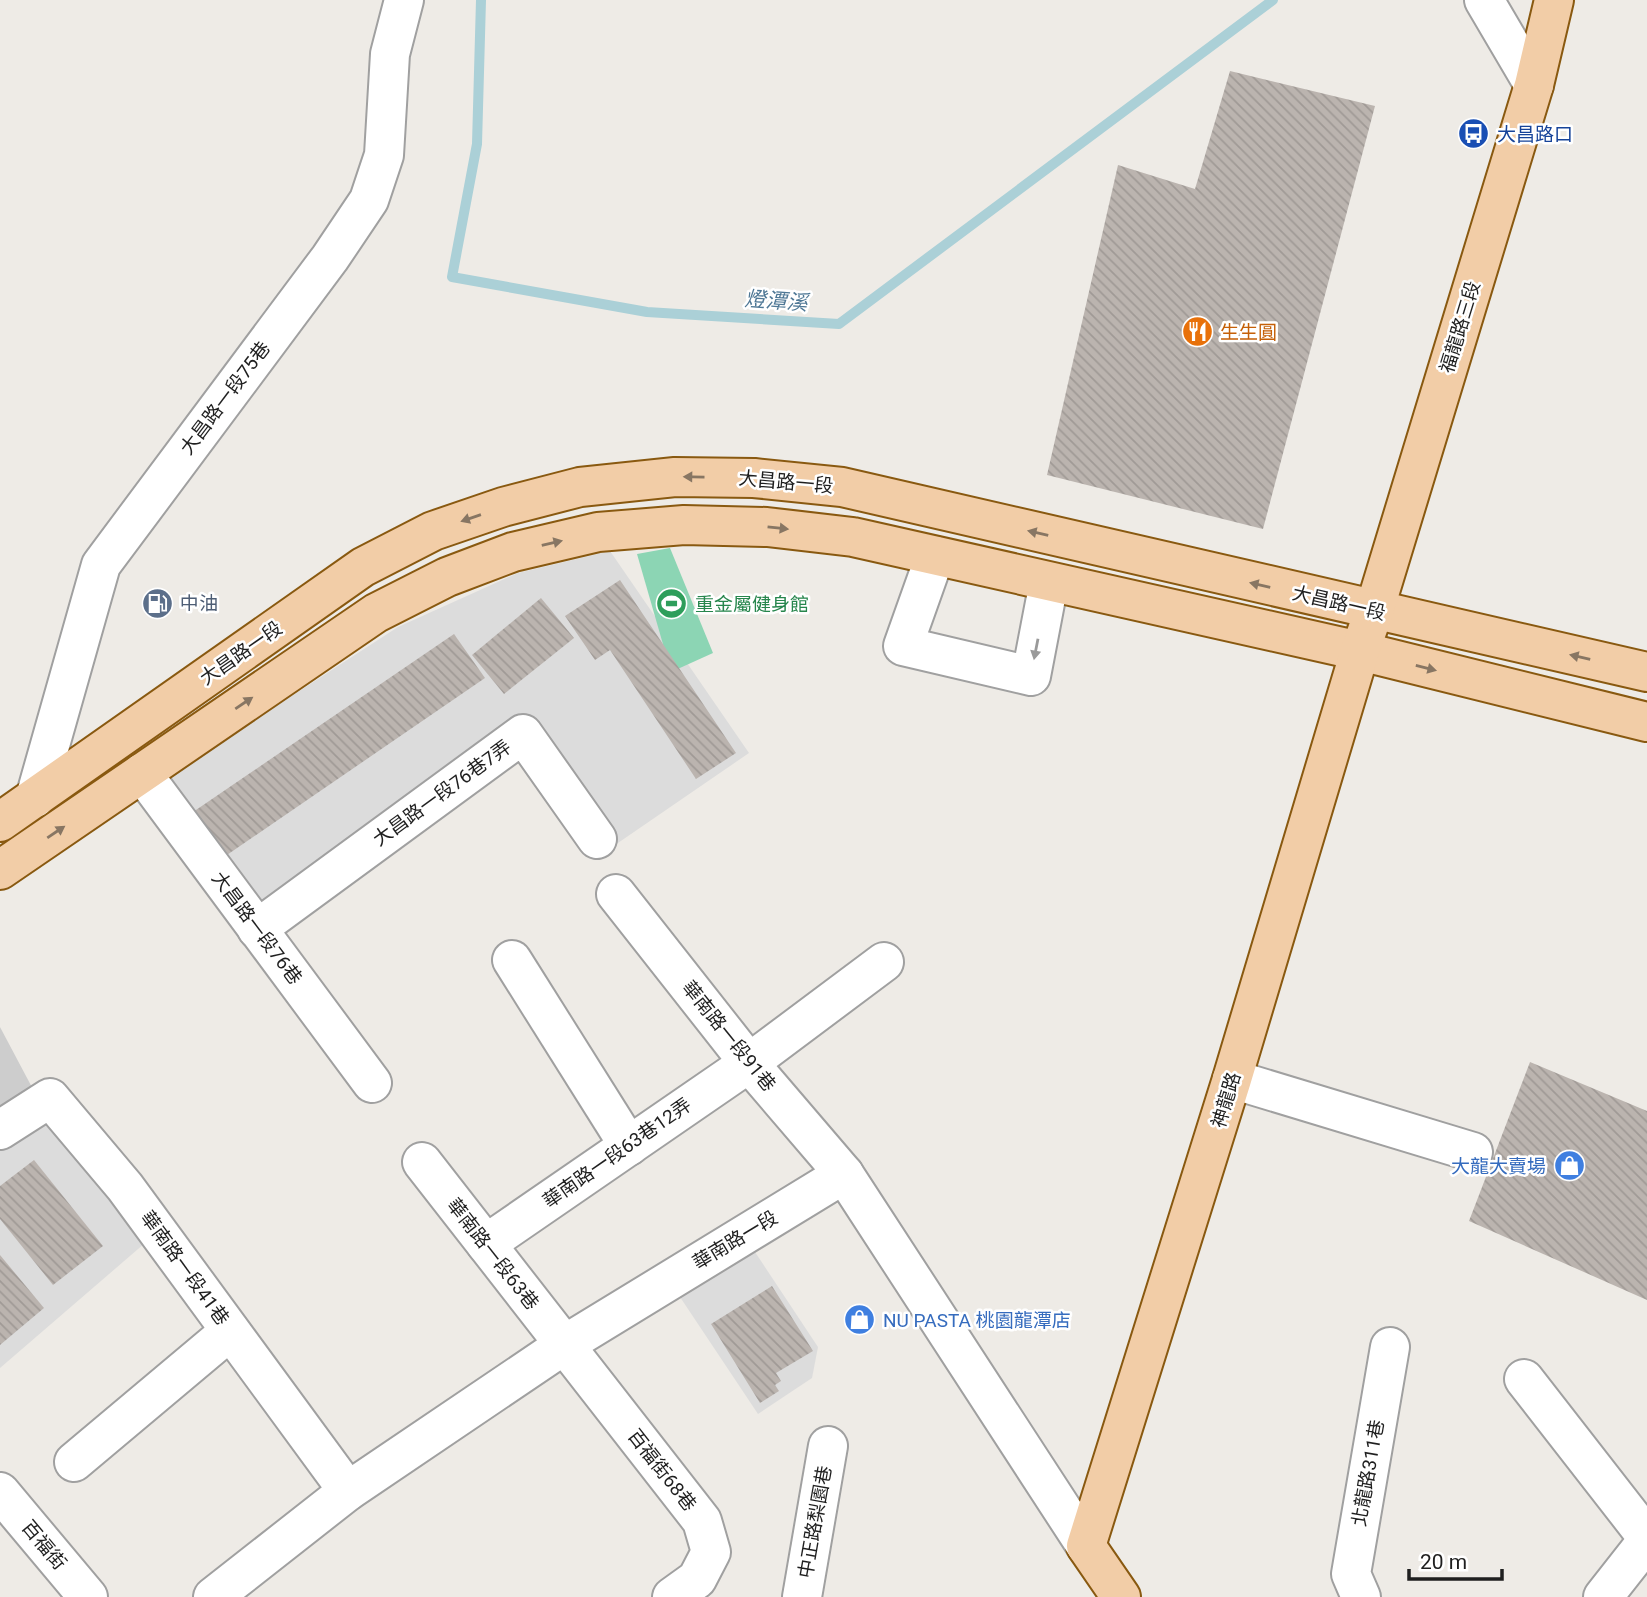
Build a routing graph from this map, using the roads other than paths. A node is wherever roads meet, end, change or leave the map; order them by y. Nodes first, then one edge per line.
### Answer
1 (404, 0) edge
2 (1484, 0) edge
3 (1554, 0) edge
4 (1534, 85) junction
5 (935, 556) junction
6 (1049, 582) junction
7 (1374, 611) junction
8 (1360, 652) junction
9 (1647, 672) edge
10 (1647, 722) edge
11 (142, 773) junction
12 (35, 798) junction
13 (0, 822) edge
14 (597, 839) dead end
15 (0, 870) edge
16 (616, 894) dead end
17 (257, 929) junction
18 (512, 960) dead end
19 (884, 962) dead end
20 (749, 1063) junction
21 (1232, 1079) junction
22 (372, 1083) dead end
23 (0, 1130) edge
24 (629, 1146) junction
25 (1473, 1152) dead end
26 (422, 1162) dead end
27 (844, 1174) junction
28 (486, 1244) junction
29 (230, 1331) junction
30 (564, 1345) junction
31 (1390, 1347) dead end
32 (1524, 1379) dead end
33 (828, 1446) dead end
34 (74, 1462) dead end
35 (348, 1491) junction
36 (0, 1492) edge
37 (1647, 1539) edge
38 (1086, 1546) junction
39 (88, 1597) edge
40 (213, 1597) edge
41 (672, 1597) edge
42 (802, 1597) edge
43 (1121, 1597) edge
44 (1361, 1597) edge
45 (1603, 1597) edge

1 - 12 street, 大昌路一段75巷
2 - 4 street
3 - 4 main road, 福龍路三段
4 - 7 main road, 福龍路三段
5 - 6 main road
6 -> 5 street
11 -> 5 main road
6 - 8 main road
7 - 8 main road, 福龍路三段
9 -> 7 main road, 大昌路一段
7 -> 12 main road, 大昌路一段
8 -> 10 main road
8 - 21 main road, 神龍路
15 -> 11 main road
11 - 17 street, 大昌路一段76巷
12 - 13 main road, 大昌路一段
14 - 17 street, 大昌路一段76巷7弄
16 - 20 street, 華南路一段91巷
17 - 22 street, 大昌路一段76巷
18 - 24 street
19 - 20 street, 華南路一段63巷12弄
20 - 24 street, 華南路一段63巷12弄
20 - 27 street, 華南路一段91巷
21 - 25 street
21 - 38 main road, 神龍路
23 - 29 street, 華南路一段41巷
24 - 28 street, 華南路一段63巷12弄
26 - 28 street, 華南路一段63巷
27 - 30 street, 華南路一段
27 - 38 street
28 - 30 street, 華南路一段63巷
29 - 34 street
29 - 35 street, 華南路一段41巷
30 - 35 street, 華南路一段
30 - 41 street, 百福街68巷
31 - 44 street, 北龍路311巷
32 - 37 street
33 - 42 street, 中正路梨園巷
35 - 40 street, 華南路一段
36 - 39 street, 百福街
37 - 45 street
38 - 43 main road

